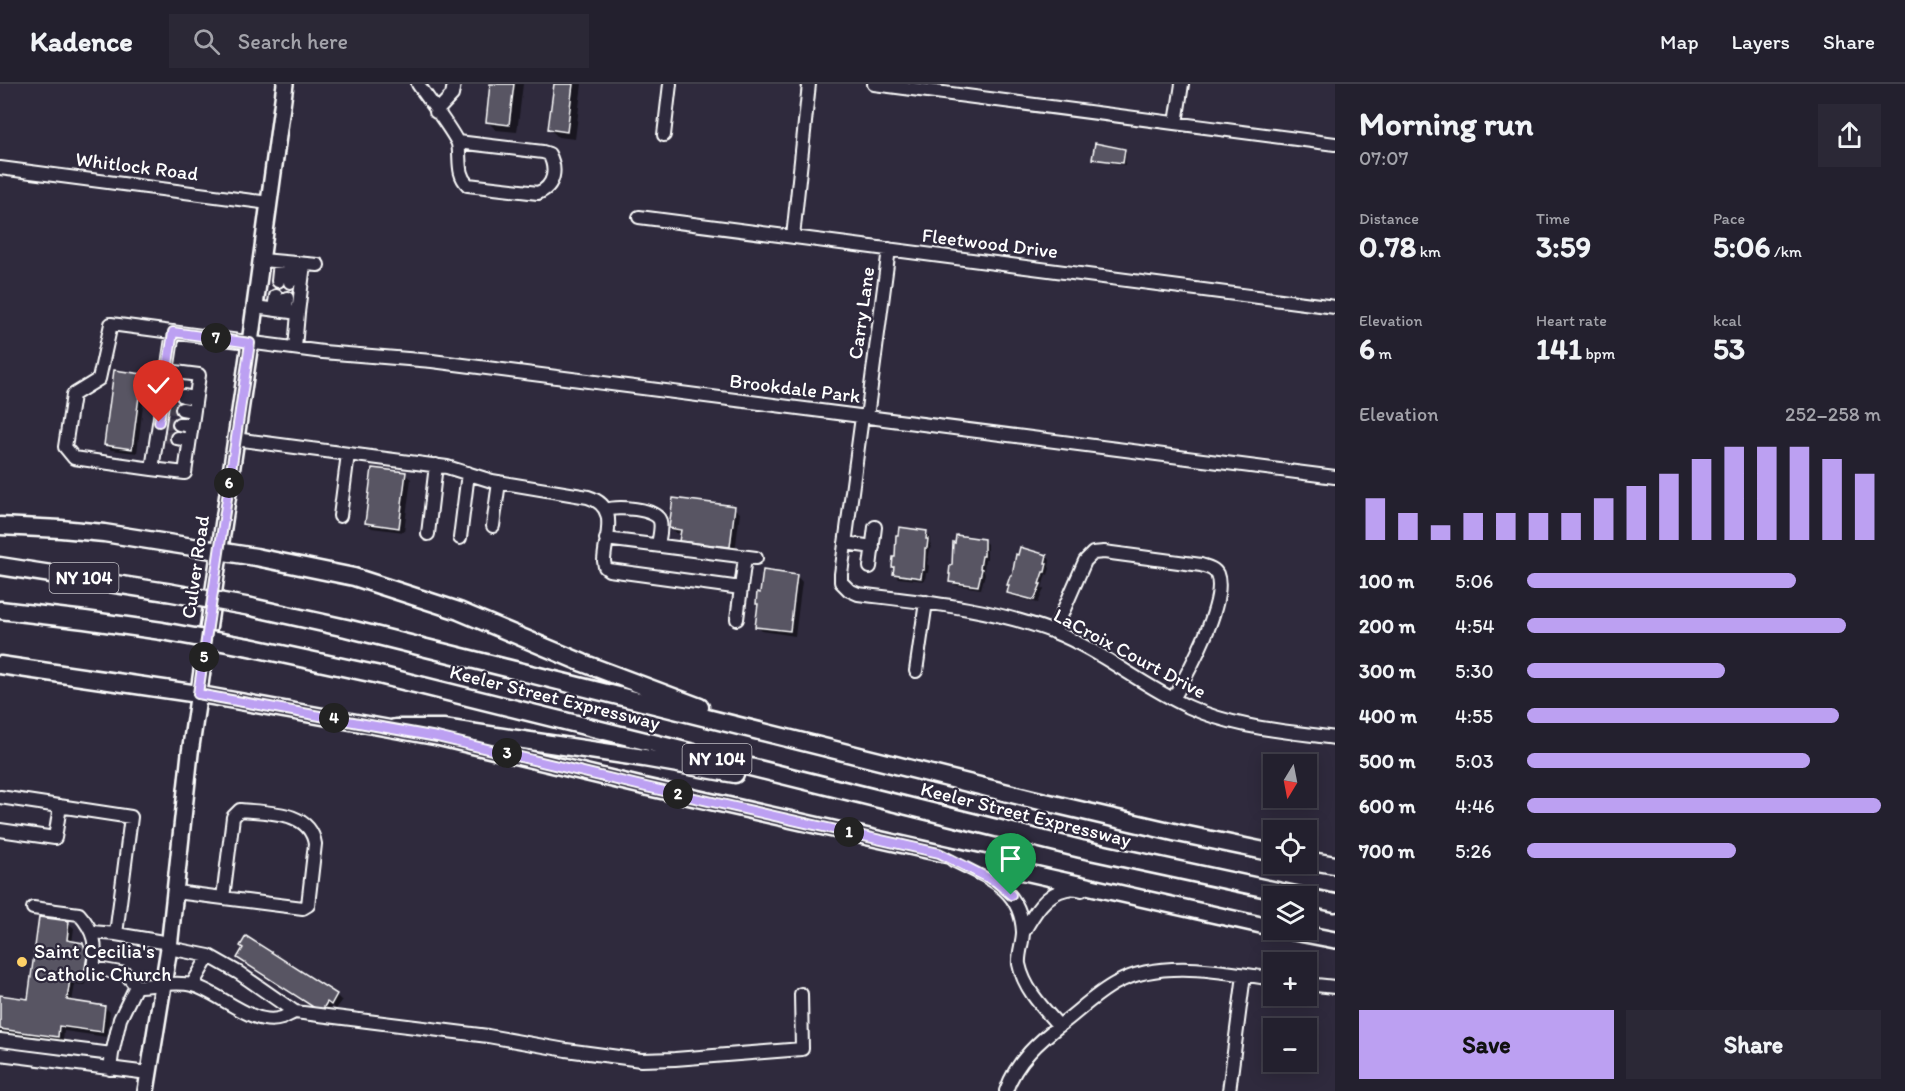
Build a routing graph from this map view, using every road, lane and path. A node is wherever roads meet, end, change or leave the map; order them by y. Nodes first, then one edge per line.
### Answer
1 (285, 84) edge
2 (418, 84) edge
3 (454, 84) edge
4 (670, 84) edge
5 (809, 84) edge
6 (874, 84) edge
7 (1182, 84) edge
8 (436, 112) junction
9 (1176, 123) junction
10 (664, 135) dead end
11 (458, 142) junction
12 (1335, 144) edge
13 (0, 168) edge
14 (269, 203) junction
15 (639, 217) dead end
16 (793, 237) junction
17 (889, 249) junction
18 (262, 260) junction
19 (292, 263) junction
20 (318, 265) dead end
21 (284, 281) dead end
22 (282, 297) dead end
23 (255, 307) junction
24 (1335, 307) edge
25 (286, 311) junction
26 (173, 332) junction
27 (250, 343) junction
28 (295, 348) junction
29 (167, 370) junction
30 (174, 399) junction
31 (864, 417) junction
32 (174, 424) junction
33 (235, 438) junction
34 (348, 454) junction
35 (436, 465) junction
36 (152, 469) junction
37 (468, 473) junction
38 (1335, 477) edge
39 (499, 482) junction
40 (606, 510) junction
41 (340, 516) dead end
42 (0, 526) edge
43 (493, 526) dead end
44 (875, 527) dead end
45 (428, 534) dead end
46 (460, 538) dead end
47 (606, 539) junction
48 (845, 543) junction
49 (658, 545) junction
50 (873, 547) junction
51 (219, 551) junction
52 (0, 566) edge
53 (870, 567) dead end
54 (741, 588) junction
55 (926, 602) junction
56 (0, 610) edge
57 (737, 619) dead end
58 (1054, 632) junction
59 (0, 665) edge
60 (916, 671) dead end
61 (198, 694) junction
62 (1173, 699) junction
63 (395, 728) junction
64 (1335, 738) edge
65 (804, 742) junction
66 (0, 797) edge
67 (894, 803) junction
68 (60, 806) junction
69 (0, 830) edge
70 (1263, 851) edge
71 (939, 853) junction
72 (1317, 862) edge
73 (1335, 865) edge
74 (1263, 888) edge
75 (1106, 890) junction
76 (176, 892) junction
77 (223, 898) junction
78 (1317, 899) edge
79 (1335, 903) edge
80 (33, 908) dead end
81 (1263, 926) edge
82 (92, 932) junction
83 (1023, 933) junction
84 (116, 934) junction
85 (1317, 936) edge
86 (1335, 940) edge
87 (169, 946) junction
88 (209, 956) junction
89 (1244, 975) junction
90 (1263, 978) edge
91 (164, 985) junction
92 (192, 985) junction
93 (1317, 985) edge
94 (136, 986) junction
95 (1335, 987) edge
96 (801, 994) dead end
97 (295, 1012) junction
98 (1059, 1026) junction
99 (0, 1040) edge
100 (0, 1054) edge
101 (112, 1054) junction
102 (110, 1069) junction
103 (148, 1073) junction
104 (146, 1091) edge
105 (1006, 1091) edge
106 (1229, 1091) edge

1 - 14 main road, Culver Road
2 - 8 street
3 - 8 street
4 - 10 street
5 - 16 street
6 - 9 street
7 - 9 street
8 - 11 street
9 - 12 street
11 - 11 street
13 - 14 street, Whitlock Road
14 - 18 main road, Culver Road
15 - 16 street, Fleetwood Drive
16 - 17 street, Fleetwood Drive
17 - 24 street, Fleetwood Drive
17 - 31 street, Carry Lane
18 - 19 street
18 - 23 main road, Culver Road
19 - 20 street
19 - 21 street
19 - 25 street
22 - 25 street
23 - 25 street
23 - 27 main road, Culver Road
25 - 28 street
26 - 27 street, Brookdale Park
26 - 29 street
26 - 36 street, Brookdale Park
27 - 28 street, Brookdale Park
27 - 33 main road, Culver Road
28 - 31 street, Brookdale Park
29 - 30 street
29 - 30 street
30 - 32 street
30 - 32 street
31 - 38 street, Brookdale Park
31 - 48 street, Carry Lane
32 - 36 street
32 - 36 street
33 - 34 street
33 - 51 main road, Culver Road
34 - 35 street
34 - 41 street
35 - 37 street
35 - 45 street
37 - 39 street
37 - 46 street
39 - 40 street
39 - 43 street
40 - 47 street
40 - 49 street
42 - 51 highway
44 - 50 street
47 - 49 street
47 - 54 street
48 - 50 street
48 - 55 street, LaCroix Court Drive
49 - 54 street
50 - 53 street
51 - 61 main road, Culver Road
51 - 65 highway
52 - 65 highway, Keeler Street Expressway / NY 104, bridge
54 - 57 street
55 - 58 street, LaCroix Court Drive
55 - 60 street
56 - 67 highway, Keeler Street Expressway / NY 104, bridge
58 - 62 street, LaCroix Court Drive
58 - 62 street
59 - 61 highway
61 - 63 main road
61 - 76 main road, Culver Road
62 - 64 street, LaCroix Court Drive
63 - 67 highway
63 - 71 main road
65 - 70 highway, Keeler Street Expressway / NY 104
66 - 68 street
67 - 74 highway, Keeler Street Expressway / NY 104
68 - 69 street
68 - 84 street
71 - 75 main road
71 - 83 street
72 - 73 highway
75 - 81 main road
75 - 83 street
76 - 77 street
76 - 87 main road, Culver Road
77 - 77 street
78 - 79 highway, Keeler Street Expressway / NY 104
80 - 82 street
82 - 84 street
82 - 94 street
83 - 98 street
84 - 87 street
85 - 86 main road
87 - 88 street
87 - 91 main road, Culver Road
88 - 92 street
88 - 97 street
89 - 90 street
89 - 98 street
89 - 106 street
91 - 92 street
91 - 94 street
91 - 103 main road, Culver Road
92 - 97 street
93 - 95 street
94 - 101 street
96 - 97 street
98 - 105 street
99 - 101 street
100 - 102 street
101 - 102 street
102 - 103 street
103 - 104 main road, Culver Road

